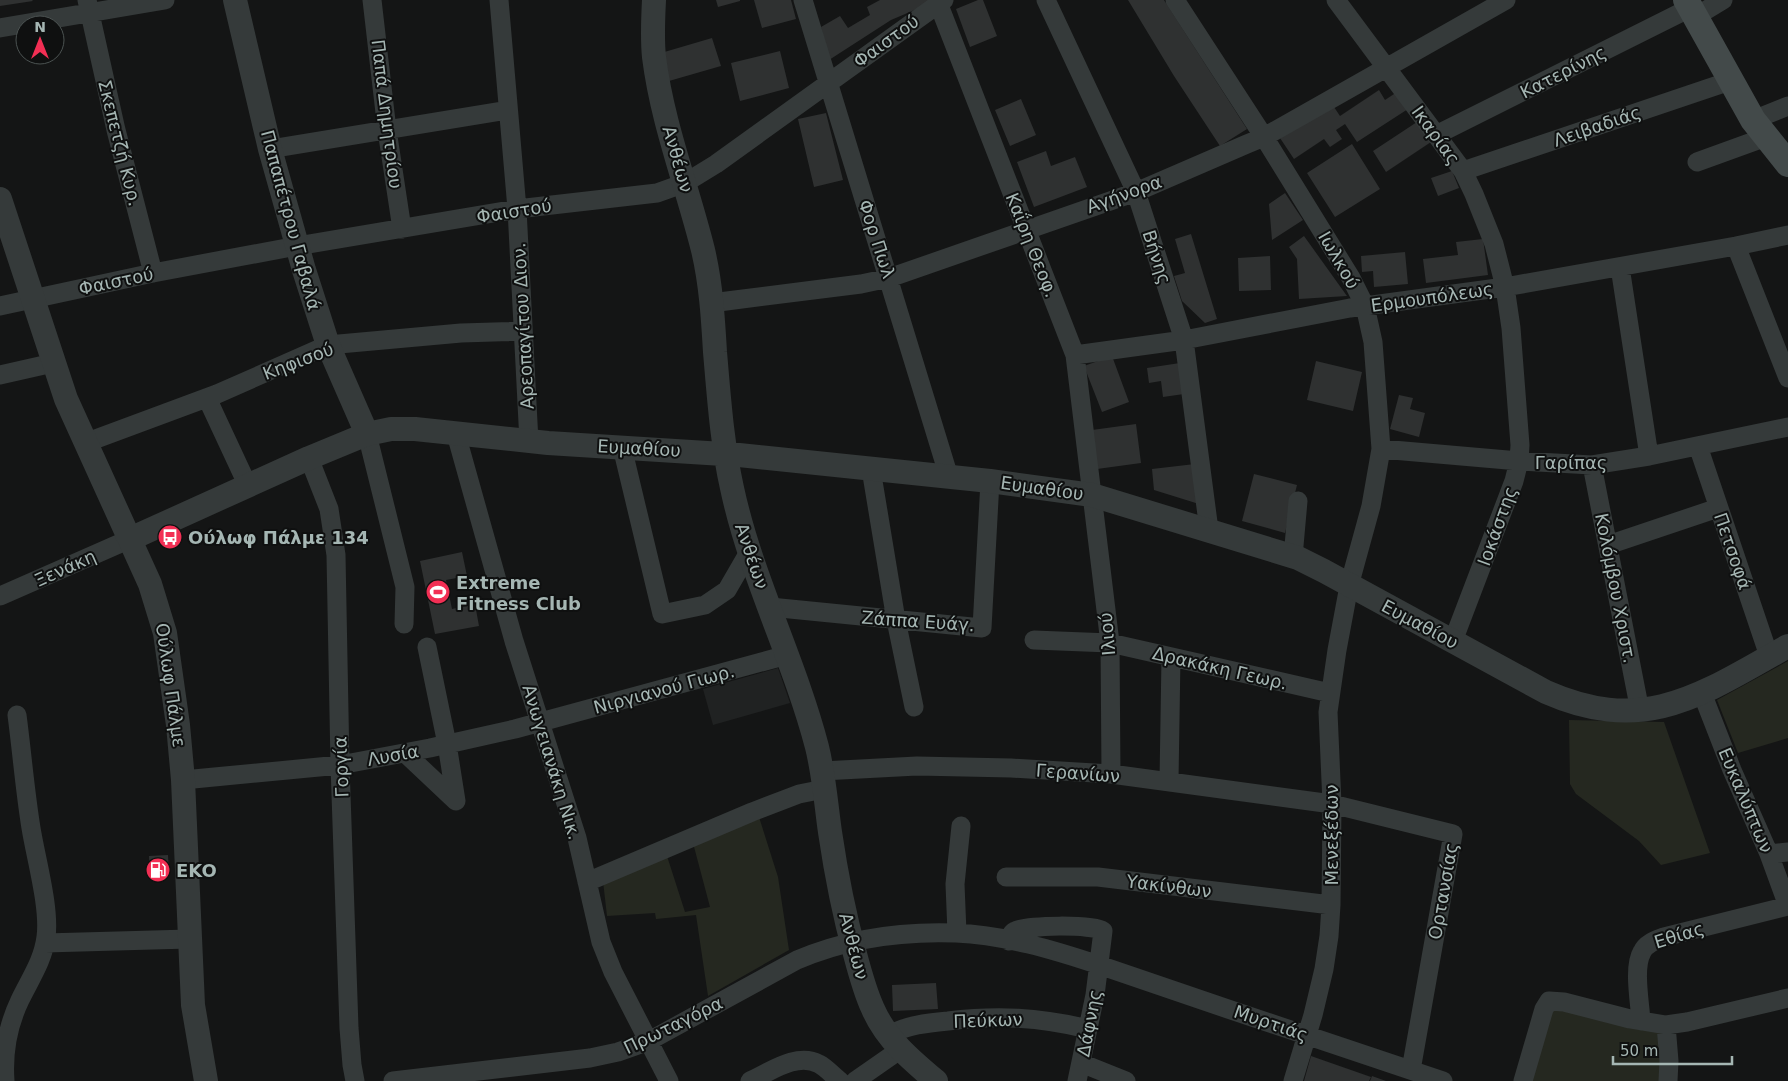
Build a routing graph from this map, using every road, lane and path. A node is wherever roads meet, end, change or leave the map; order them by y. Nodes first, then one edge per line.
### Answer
1 (165, 0) edge
2 (235, 0) edge
3 (372, 0) edge
4 (499, 0) edge
5 (654, 0) edge
6 (803, 0) edge
7 (1046, 0) edge
8 (1175, 0) edge
9 (1336, 0) edge
10 (1506, 0) edge
11 (1723, 0) edge
12 (940, 1) edge
13 (88, 6) edge
14 (1690, 8) edge
15 (0, 28) edge
16 (1386, 67) junction
17 (1730, 81) junction
18 (827, 83) junction
19 (1788, 106) edge
20 (508, 110) junction
21 (1760, 128) junction
22 (387, 130) junction
23 (1436, 135) junction
24 (1264, 136) junction
25 (270, 149) junction
26 (1697, 162) dead end
27 (1787, 162) edge
28 (1463, 171) junction
29 (685, 184) junction
30 (1136, 192) junction
31 (0, 199) edge
32 (517, 209) junction
33 (402, 229) junction
34 (1026, 229) junction
35 (1788, 235) edge
36 (297, 246) junction
37 (1736, 246) junction
38 (1620, 266) junction
39 (153, 273) junction
40 (889, 278) junction
41 (1505, 287) junction
42 (32, 299) junction
43 (711, 303) junction
44 (0, 306) edge
45 (1365, 306) junction
46 (523, 331) junction
47 (1184, 340) junction
48 (328, 345) junction
49 (1075, 355) junction
50 (53, 363) junction
51 (0, 375) edge
52 (1788, 378) edge
53 (207, 398) junction
54 (1788, 427) edge
55 (367, 434) junction
56 (456, 434) junction
57 (529, 442) junction
58 (85, 443) junction
59 (1698, 446) junction
60 (622, 447) junction
61 (1381, 449) junction
62 (725, 454) junction
63 (1649, 456) junction
64 (309, 458) junction
65 (1519, 461) junction
66 (1592, 465) junction
67 (871, 469) junction
68 (949, 478) junction
69 (990, 481) junction
70 (248, 486) junction
71 (1092, 495) junction
72 (1298, 502) dead end
73 (1718, 508) junction
74 (1209, 530) junction
75 (130, 539) junction
76 (1608, 545) junction
77 (750, 552) junction
78 (1293, 557) junction
79 (1349, 586) junction
80 (0, 596) edge
81 (770, 607) junction
82 (896, 620) junction
83 (404, 624) dead end
84 (1034, 640) dead end
85 (1453, 642) junction
86 (1110, 643) junction
87 (426, 646) dead end
88 (1779, 651) edge
89 (787, 655) junction
90 (1171, 657) junction
91 (1330, 693) junction
92 (1702, 694) junction
93 (914, 707) dead end
94 (1640, 711) junction
95 (17, 715) dead end
96 (540, 721) junction
97 (447, 744) junction
98 (405, 753) junction
99 (340, 765) junction
100 (1111, 774) junction
101 (183, 780) junction
102 (823, 780) junction
103 (1169, 781) junction
104 (1332, 804) junction
105 (961, 826) dead end
106 (1779, 853) edge
107 (1006, 877) dead end
108 (587, 882) junction
109 (1331, 905) junction
110 (1788, 906) edge
111 (956, 933) junction
112 (189, 939) junction
113 (1009, 941) junction
114 (852, 942) junction
115 (45, 943) junction
116 (1099, 965) junction
117 (1788, 998) edge
118 (1641, 1022) junction
119 (6, 1023) edge
120 (1666, 1025) junction
121 (1088, 1029) junction
122 (1307, 1036) junction
123 (648, 1041) junction
124 (895, 1042) junction
125 (1081, 1063) junction
126 (1411, 1070) junction
127 (5, 1081) edge
128 (206, 1081) edge
129 (355, 1081) edge
130 (393, 1081) edge
131 (669, 1081) edge
132 (750, 1081) edge
133 (840, 1081) edge
134 (855, 1081) edge
135 (936, 1081) edge
136 (1077, 1081) edge
137 (1126, 1081) edge
138 (1293, 1081) edge
139 (1443, 1081) edge
140 (1523, 1081) edge
141 (1668, 1081) edge

1 - 13 street
2 - 25 street, Παπαπέτρου Γαβαλά
3 - 22 street, Παπά Δημητρίου
4 - 20 street, Αρεοπαγίτου Διον.
5 - 29 street, Ανθέων
6 - 18 street, Φορ Πωλ
7 - 30 street, Βήνης
8 - 24 street, Ιωλκού
9 - 16 street, Ικαρίας
10 - 16 street, Αγήνορα
11 - 14 street, Κατερίνης
12 - 18 street, Φαιστού
12 - 34 street, Καΐρη Θεοφ.
13 - 15 street
13 - 39 street, Σκεπετζή Κυρ.
14 - 17 main road
14 - 23 street, Κατερίνης
16 - 23 street, Ικαρίας
16 - 24 street, Αγήνορα
17 - 21 main road
17 - 28 street, Λειβαδιάς
18 - 29 street, Φαιστού
18 - 40 street, Φορ Πωλ
19 - 21 street
20 - 22 street
20 - 32 street, Αρεοπαγίτου Διον.
21 - 26 street
21 - 27 main road
22 - 25 street
22 - 33 street, Παπά Δημητρίου
23 - 28 street, Ικαρίας
24 - 30 street, Αγήνορα
24 - 45 street, Ιωλκού
25 - 36 street, Παπαπέτρου Γαβαλά
28 - 41 street, Ικαρίας
29 - 32 street, Φαιστού
29 - 43 street, Ανθέων
30 - 34 street, Αγήνορα
30 - 47 street, Βήνης
31 - 42 street, Ούλωφ Πάλμε
32 - 33 street, Φαιστού
32 - 46 street, Αρεοπαγίτου Διον.
33 - 36 street, Φαιστού
34 - 40 street, Αγήνορα
34 - 49 street, Καΐρη Θεοφ.
35 - 37 street, Ερμουπόλεως
36 - 39 street, Φαιστού
36 - 48 street, Παπαπέτρου Γαβαλά
37 - 38 street, Ερμουπόλεως
37 - 52 street
38 - 41 street, Ερμουπόλεως
38 - 63 street
39 - 42 street, Φαιστού
40 - 43 street, Αγήνορα
40 - 68 street, Φορ Πωλ
41 - 45 street, Ερμουπόλεως
41 - 65 street, Ιοκάστης
42 - 44 street, Φαιστού
42 - 50 street, Ούλωφ Πάλμε
43 - 62 street, Ανθέων
45 - 47 street, Ερμουπόλεως
45 - 61 street, Ιωλκού
46 - 48 street, Κηφισού
46 - 57 street, Αρεοπαγίτου Διον.
47 - 49 street, Ερμουπόλεως
47 - 74 street, Βήνης
48 - 53 street, Κηφισού
48 - 55 street, Παπαπέτρου Γαβαλά
49 - 71 street, Καΐρη Θεοφ.
50 - 51 street
50 - 58 street, Ούλωφ Πάλμε
53 - 58 street, Κηφισού
53 - 70 street
54 - 59 street, Γαρίπας
55 - 56 street, Ευμαθίου
55 - 64 street, Ευμαθίου
55 - 83 street
56 - 57 street, Ευμαθίου
56 - 96 street, Ανωγειανάκη Νικ.
57 - 60 street, Ευμαθίου
58 - 75 street, Ούλωφ Πάλμε
59 - 63 street, Γαρίπας
59 - 73 street, Πετσοφά
60 - 62 street, Ευμαθίου
60 - 77 street
61 - 65 street, Γαρίπας
61 - 79 street, Ιωλκού
62 - 67 street, Ευμαθίου
62 - 77 street, Ανθέων
63 - 66 street, Γαρίπας
64 - 70 street, Ευμαθίου
64 - 99 street, Γοργία
65 - 66 street, Γαρίπας
65 - 85 street, Ιοκάστης
66 - 76 street, Κολόμβου Χριστ.
67 - 68 street, Ευμαθίου
67 - 82 street
68 - 69 street, Ευμαθίου
69 - 71 street, Ευμαθίου
69 - 82 street, Ζάππα Ευάγ.
70 - 75 street, Ευμαθίου
71 - 74 street, Ευμαθίου
71 - 86 street, Ιλιού
72 - 78 street
73 - 76 street
73 - 88 street, Πετσοφά
74 - 78 street, Ευμαθίου
75 - 80 street, Ξενάκη
75 - 101 street, Ούλωφ Πάλμε
76 - 94 street, Κολόμβου Χριστ.
77 - 81 street, Ανθέων
78 - 79 street, Ευμαθίου
79 - 85 street, Ευμαθίου
79 - 91 street, Μενεξέδων
81 - 82 street, Ζάππα Ευάγ.
81 - 89 street, Ανθέων
82 - 93 street
84 - 86 street, Δρακάκη Γεωρ.
85 - 94 street, Ευμαθίου
86 - 90 street, Δρακάκη Γεωρ.
86 - 100 street, Ιλιού
87 - 97 street
88 - 92 street, Ευμαθίου
89 - 96 street, Νιργιανού Γιωρ.
89 - 102 street, Ανθέων
90 - 91 street, Δρακάκη Γεωρ.
90 - 103 street
91 - 104 street, Μενεξέδων
92 - 94 street, Ευμαθίου
92 - 106 street, Ευκαλύπτων
95 - 115 street
96 - 97 street, Λυσία
96 - 108 street, Ανωγειανάκη Νικ.
97 - 98 street, Λυσία
97 - 98 street
98 - 99 street, Λυσία
99 - 101 street, Λυσία
99 - 129 street, Γοργία
100 - 102 street, Γερανίων
100 - 103 street, Γερανίων
101 - 112 street, Ούλωφ Πάλμε
102 - 108 street, Γερανίων
102 - 114 street, Ανθέων
103 - 104 street, Γερανίων
104 - 109 street, Μενεξέδων
104 - 126 street, Ορτανσίας
105 - 111 street
106 - 110 street, Ευκαλύπτων
107 - 109 street, Υακίνθων
108 - 123 street, Ανωγειανάκη Νικ.
109 - 122 street, Μενεξέδων
110 - 118 street, Εθίας
111 - 113 street, Μυρτιάς
111 - 114 street, Μυρτιάς
112 - 115 street
112 - 128 street, Ούλωφ Πάλμε
113 - 116 street, Μυρτιάς
113 - 116 street
114 - 123 street, Πρωταγόρα
114 - 124 street, Ανθέων
115 - 119 street
116 - 121 street, Δάφνης
116 - 122 street, Μυρτιάς
117 - 120 street
118 - 120 street
118 - 140 street
119 - 127 street
120 - 141 street
121 - 124 street, Πεύκων
121 - 125 street, Δάφνης
122 - 126 street, Μυρτιάς
122 - 138 street, Μενεξέδων
123 - 130 street, Πρωταγόρα
123 - 131 street, Ανωγειανάκη Νικ.
124 - 134 street, Πεύκων
124 - 135 street, Ανθέων
125 - 136 street, Δάφνης
125 - 137 street
126 - 139 street, Μυρτιάς
132 - 133 street

